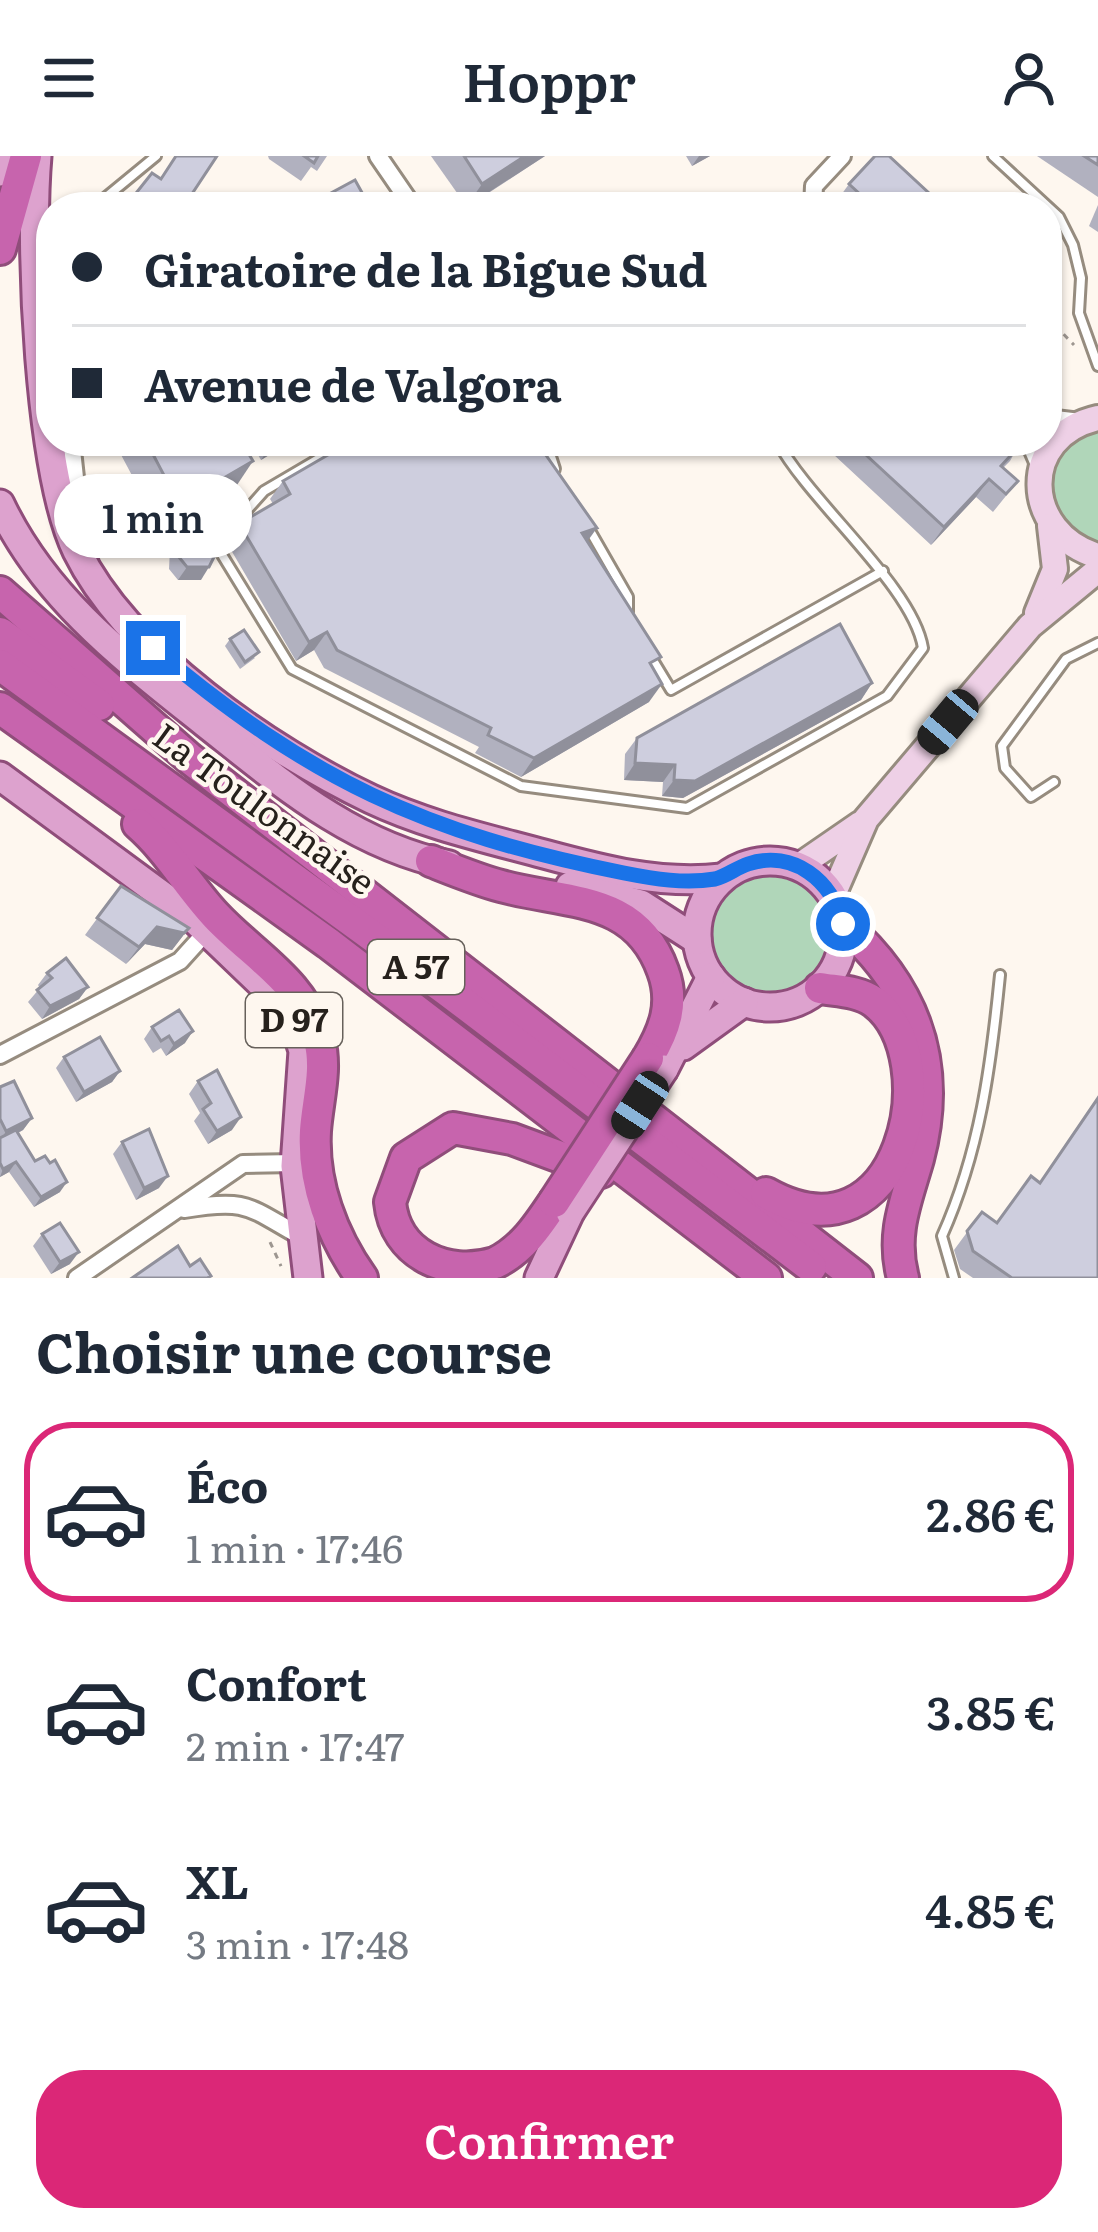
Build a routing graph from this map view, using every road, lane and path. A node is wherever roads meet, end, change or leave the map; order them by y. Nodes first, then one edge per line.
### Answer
1 (4, 156) edge
2 (26, 156) edge
3 (38, 156) edge
4 (156, 156) edge
5 (378, 156) edge
6 (842, 156) edge
7 (993, 156) edge
8 (0, 172) edge
9 (37, 192) edge
10 (112, 192) edge
11 (402, 192) edge
12 (814, 192) edge
13 (1032, 192) edge
14 (36, 205) edge
15 (1062, 223) edge
16 (0, 249) edge
17 (36, 266) edge
18 (1062, 334) edge
19 (1071, 344) dead end
20 (1098, 366) edge
21 (1090, 420) edge
22 (1062, 436) edge
23 (53, 456) edge
24 (72, 456) edge
25 (324, 456) edge
26 (551, 456) edge
27 (785, 456) edge
28 (1035, 456) edge
29 (1049, 456) edge
30 (1041, 469) junction
31 (556, 472) edge
32 (0, 504) edge
33 (580, 513) edge
34 (1050, 525) junction
35 (1098, 556) edge
36 (1098, 570) edge
37 (883, 571) junction
38 (0, 592) edge
39 (0, 610) edge
40 (1030, 626) junction
41 (636, 628) edge
42 (0, 632) edge
43 (643, 643) edge
44 (1096, 644) edge
45 (153, 648) junction
46 (1098, 655) edge
47 (0, 665) edge
48 (0, 708) edge
49 (29, 730) junction
50 (189, 758) junction
51 (0, 776) edge
52 (1054, 782) dead end
53 (866, 819) junction
54 (431, 861) junction
55 (799, 866) junction
56 (722, 878) junction
57 (838, 909) junction
58 (208, 930) junction
59 (697, 940) junction
60 (462, 971) junction
61 (1000, 975) dead end
62 (711, 977) junction
63 (820, 988) junction
64 (744, 1002) junction
65 (0, 1055) edge
66 (662, 1060) junction
67 (709, 1161) junction
68 (296, 1163) junction
69 (562, 1207) junction
70 (183, 1210) junction
71 (681, 1214) junction
72 (257, 1231) dead end
73 (302, 1238) junction
74 (77, 1278) edge
75 (286, 1278) edge
76 (308, 1278) edge
77 (362, 1278) edge
78 (538, 1278) edge
79 (766, 1278) edge
80 (826, 1278) edge
81 (857, 1278) edge
82 (903, 1278) edge
83 (954, 1278) edge

1 - 8 main road
2 - 16 highway
3 - 9 main road
4 - 10 lane
5 - 11 street
6 - 12 street
7 - 13 lane
14 - 17 main road
15 - 20 lane
18 - 19 path
21 - 22 main road
23 - 45 main road
24 - 45 street
25 - 37 lane
26 - 31 lane
27 - 37 lane
28 - 30 street
29 - 30 main road
30 - 34 main road
32 - 54 main road
33 - 41 lane
34 - 35 main road
34 - 40 main road
36 - 40 main road
37 - 43 lane
38 - 50 highway
39 - 50 street
40 - 53 main road
42 - 60 highway
44 - 46 lane
44 - 52 lane
45 - 56 main road
47 - 80 highway, La Toulonnaise / A 57
48 - 49 highway, La Toulonnaise / A 57
49 - 71 highway, La Toulonnaise / A 57
49 - 77 highway
50 - 60 highway
51 - 58 main road, D 97
53 - 55 main road
53 - 57 main road
54 - 59 main road
54 - 66 highway
55 - 56 main road
55 - 57 main road
56 - 59 main road
57 - 63 main road
57 - 82 highway
58 - 65 street
58 - 68 main road, D 97
59 - 62 main road
60 - 67 highway
61 - 83 lane
62 - 64 main road
62 - 66 main road
63 - 64 main road
63 - 67 highway
64 - 66 main road
66 - 69 highway, bridge
67 - 81 highway
68 - 70 street
68 - 73 main road, D 97
69 - 71 highway
69 - 78 main road
70 - 73 street
70 - 74 street
71 - 79 highway, La Toulonnaise / A 57
72 - 75 path
73 - 76 main road, D 97

